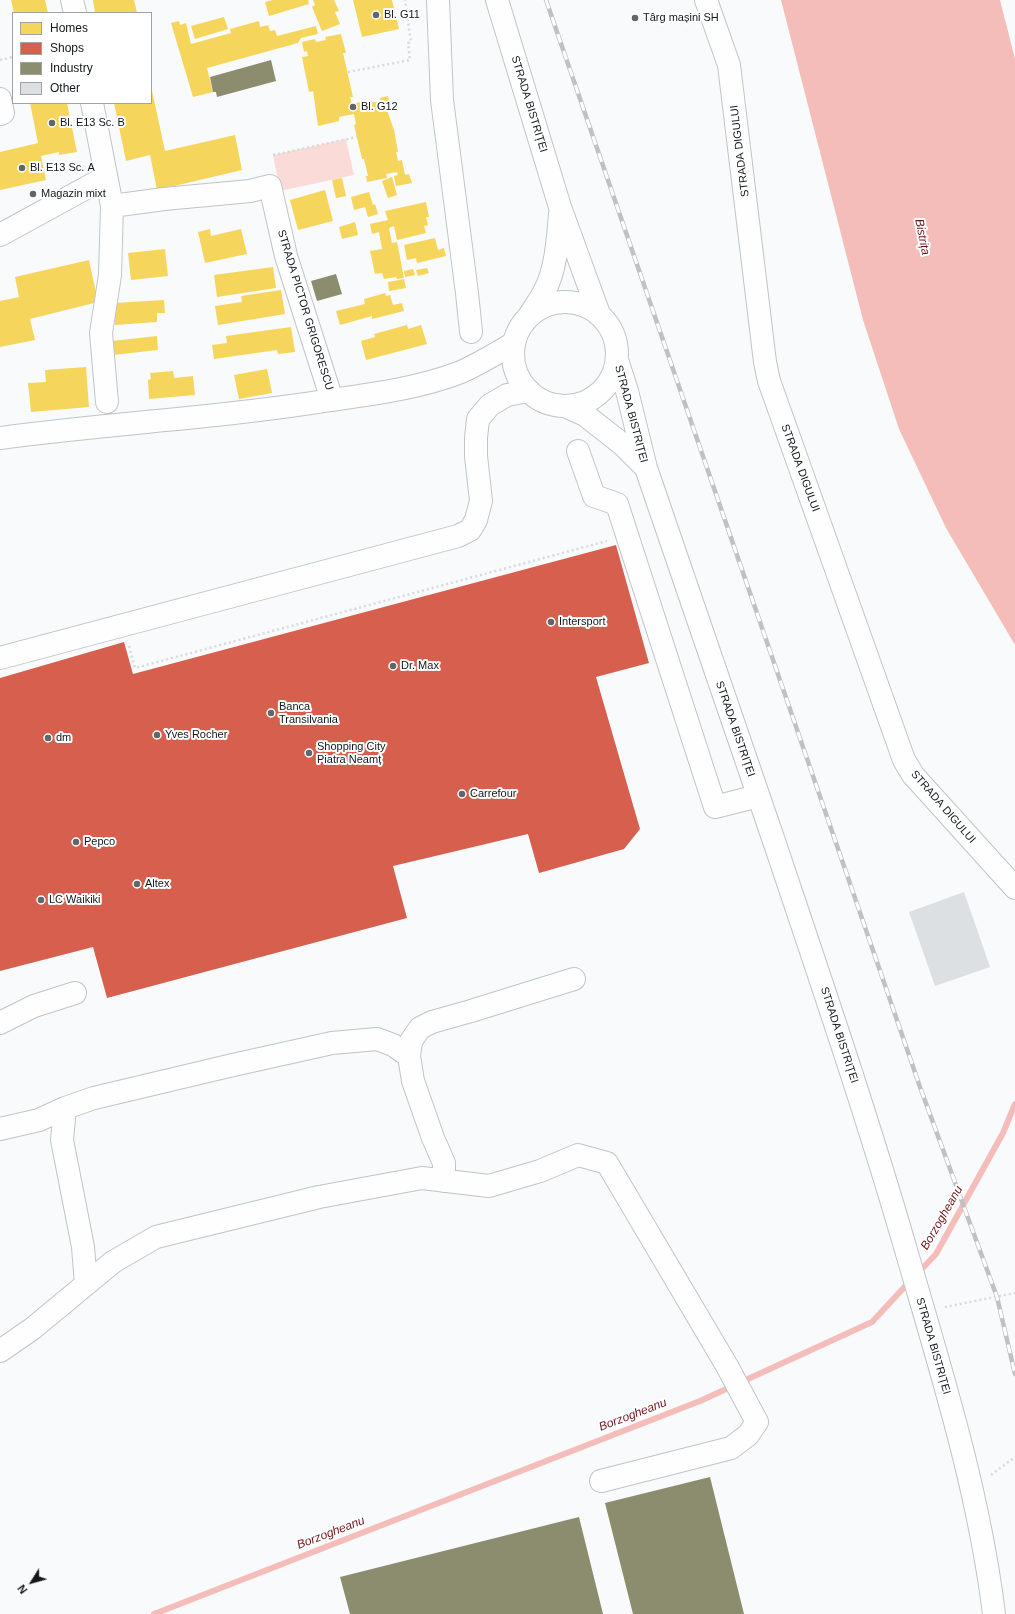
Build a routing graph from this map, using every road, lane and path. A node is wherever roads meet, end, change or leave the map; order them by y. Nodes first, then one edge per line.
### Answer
1 (72, 0) edge
2 (405, 0) edge
3 (438, 0) edge
4 (497, 0) edge
5 (706, 0) edge
6 (74, 12) edge
7 (12, 58) edge
8 (0, 60) edge
9 (348, 72) dead end
10 (0, 99) edge
11 (92, 104) edge
12 (0, 114) edge
13 (357, 137) dead end
14 (272, 156) dead end
15 (106, 178) junction
16 (112, 206) junction
17 (560, 207) junction
18 (0, 235) edge
19 (599, 314) junction
20 (529, 316) junction
21 (471, 332) dead end
22 (514, 343) junction
23 (617, 360) junction
24 (529, 391) junction
25 (332, 400) junction
26 (106, 402) dead end
27 (565, 406) junction
28 (0, 438) edge
29 (578, 451) dead end
30 (646, 468) junction
31 (627, 536) junction
32 (127, 638) dead end
33 (0, 658) edge
34 (758, 796) junction
35 (1015, 888) edge
36 (574, 979) dead end
37 (75, 992) dead end
38 (0, 1023) edge
39 (409, 1056) junction
40 (65, 1108) junction
41 (0, 1129) edge
42 (444, 1181) junction
43 (86, 1284) junction
44 (1015, 1293) edge
45 (924, 1312) junction
46 (0, 1350) edge
47 (1015, 1457) edge
48 (601, 1481) dead end
49 (971, 1489) junction
50 (994, 1614) edge

1 - 6 main road
2 - 9 path
3 - 21 main road
4 - 17 main road, STRADA BISTRIȚEI
5 - 35 main road, STRADA DIGULUI
7 - 8 path
10 - 12 main road
11 - 15 main road
13 - 14 path
15 - 16 main road
15 - 18 main road
16 - 25 main road, STRADA PICTOR GRIGORESCU
16 - 26 main road
17 - 19 main road, STRADA BISTRIȚEI
17 - 20 main road, STRADA BISTRIȚEI
19 - 20 main road
19 - 23 main road
20 - 22 main road
22 - 24 main road
22 - 25 main road
23 - 27 main road
23 - 30 main road, STRADA BISTRIȚEI
24 - 27 main road
24 - 33 main road
25 - 28 main road
27 - 30 main road, STRADA BISTRIȚEI
29 - 31 main road
30 - 34 main road, STRADA BISTRIȚEI
31 - 32 path
31 - 34 main road
34 - 45 main road, STRADA BISTRIȚEI
36 - 39 main road
37 - 38 main road
39 - 40 main road
39 - 42 main road
40 - 41 main road
40 - 43 main road
42 - 43 main road
42 - 48 main road
43 - 46 main road
44 - 45 path
45 - 49 main road, STRADA BISTRIȚEI
47 - 49 path
49 - 50 main road, STRADA BISTRIȚEI

